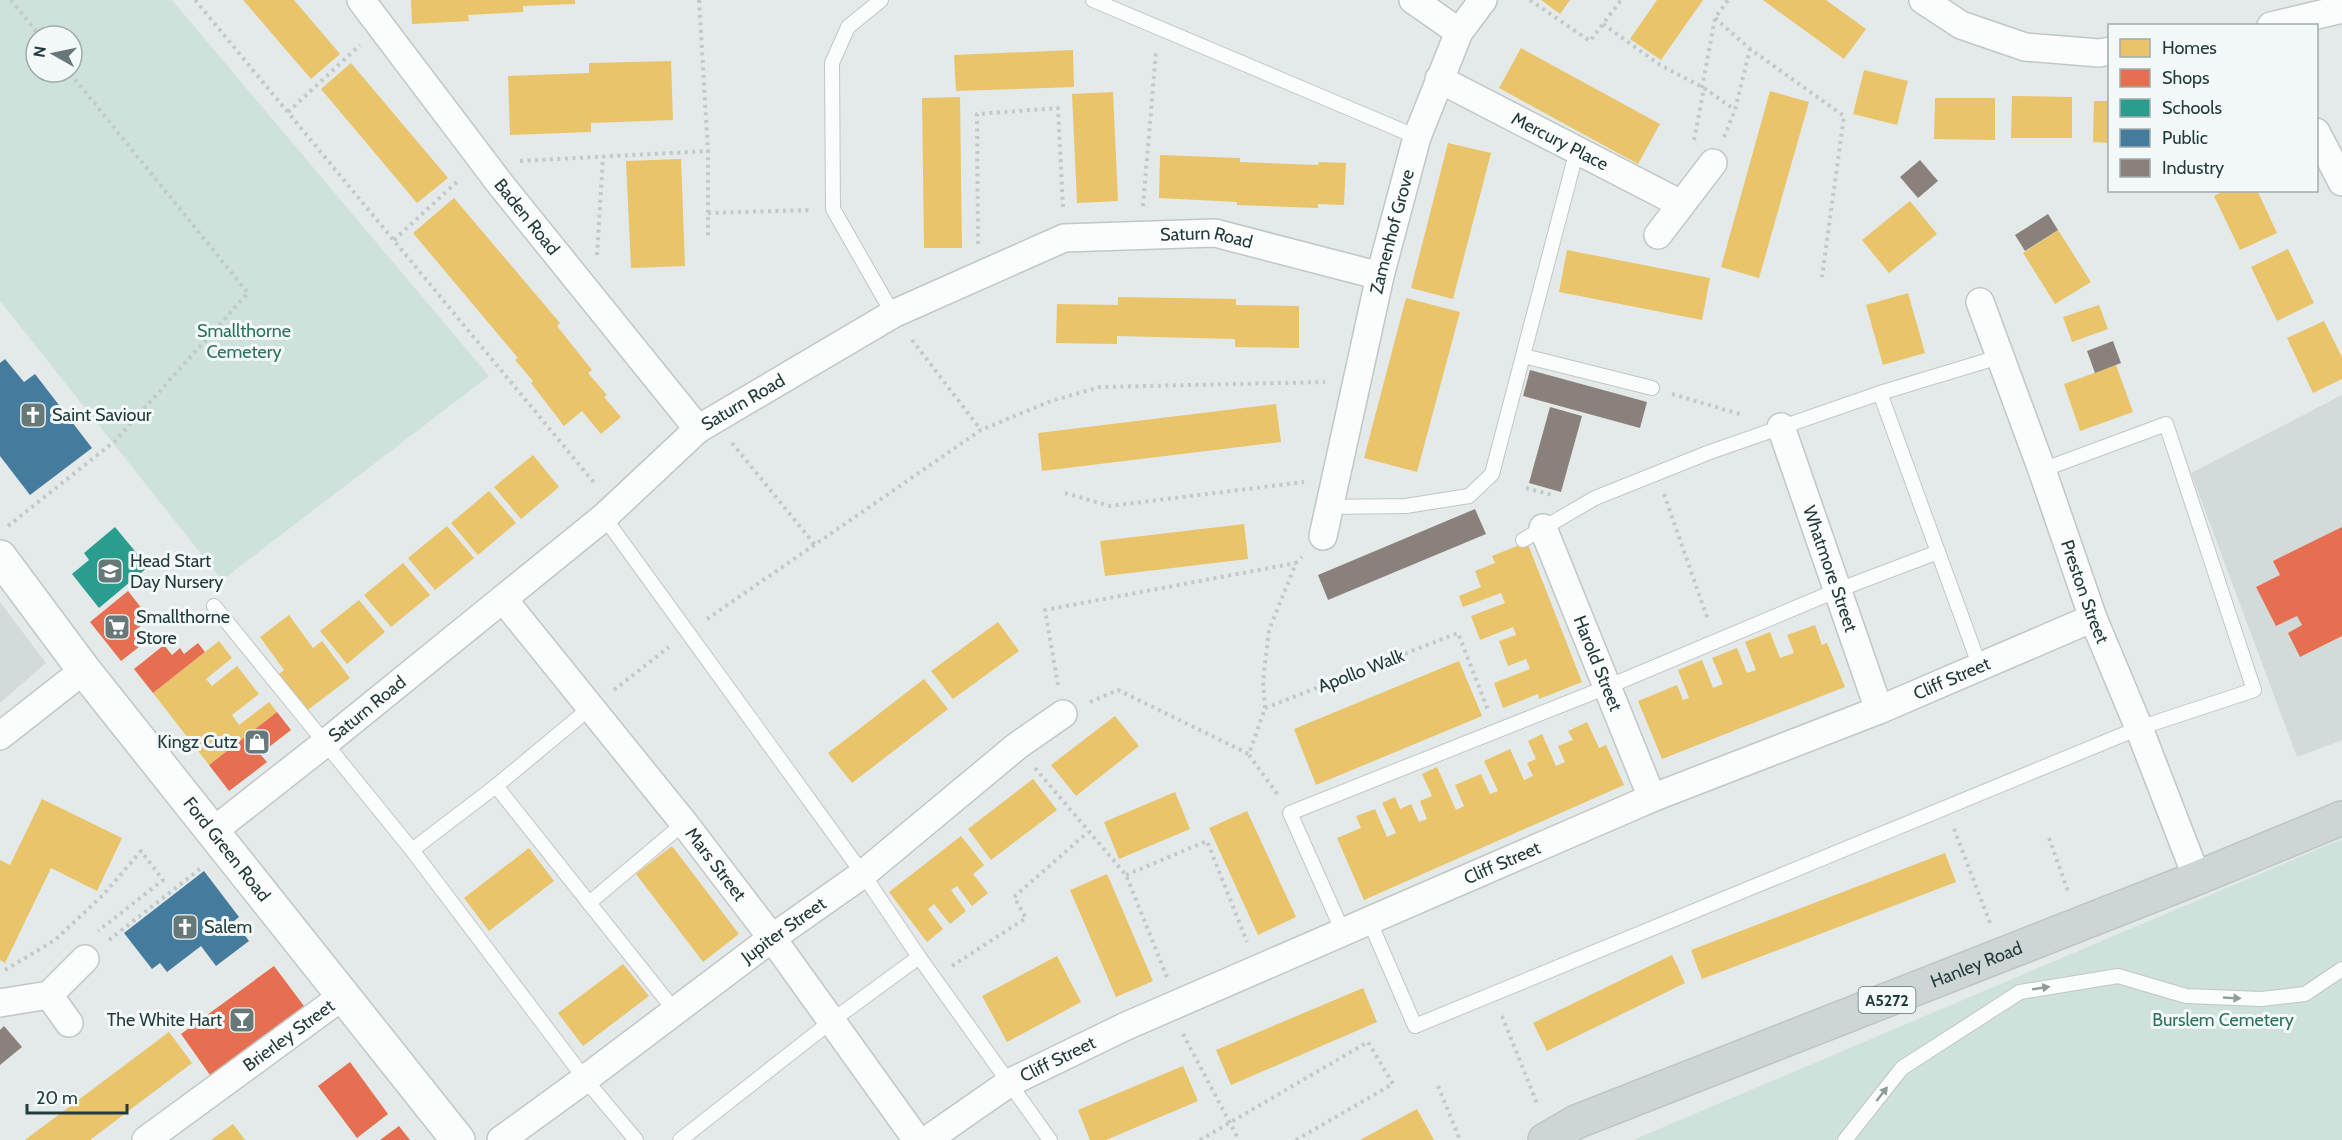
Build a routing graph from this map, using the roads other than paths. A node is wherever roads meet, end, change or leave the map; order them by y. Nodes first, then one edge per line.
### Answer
1 (361, 0) edge
2 (881, 0) edge
3 (1093, 0) edge
4 (1413, 0) edge
5 (1483, 0) edge
6 (1923, 0) edge
7 (2342, 9) edge
8 (2285, 24) edge
9 (1459, 32) junction
10 (2108, 51) edge
11 (1439, 79) junction
12 (2318, 136) edge
13 (1417, 137) junction
14 (1577, 150) junction
15 (1713, 163) road end
16 (2342, 182) edge
17 (1681, 204) junction
18 (1658, 235) dead end
19 (1380, 276) junction
20 (1980, 302) dead end
21 (893, 314) junction
22 (1524, 356) junction
23 (1999, 357) junction
24 (1652, 388) road end
25 (1880, 393) junction
26 (706, 425) junction
27 (1781, 427) junction
28 (2042, 470) junction
29 (1329, 507) junction
30 (609, 512) junction
31 (1533, 534) joint
32 (1323, 536) dead end
33 (2, 543) edge
34 (1938, 552) junction
35 (1838, 590) junction
36 (503, 599) junction
37 (214, 606) dead end
38 (2093, 618) junction
39 (1980, 667) junction
40 (84, 670) junction
41 (1607, 687) junction
42 (590, 708) junction
43 (1879, 710) junction
44 (1063, 714) road end
45 (2139, 728) junction
46 (0, 736) edge
47 (324, 744) junction
48 (496, 786) junction
49 (1652, 798) junction
50 (2342, 818) edge
51 (684, 824) junction
52 (219, 840) junction
53 (412, 850) junction
54 (863, 874) junction
55 (2197, 878) junction
56 (589, 903) junction
57 (1369, 920) junction
58 (1343, 932) junction
59 (772, 938) junction
60 (919, 957) junction
61 (85, 959) road end
62 (2342, 969) edge
63 (49, 995) junction
64 (344, 995) junction
65 (0, 1003) edge
66 (675, 1011) junction
67 (833, 1020) junction
68 (69, 1023) dead end
69 (585, 1079) junction
70 (1009, 1083) junction
71 (1548, 1139) edge
72 (146, 1140) edge
73 (458, 1140) edge
74 (501, 1140) edge
75 (636, 1140) edge
76 (680, 1140) edge
77 (917, 1140) edge
78 (927, 1140) edge
79 (1050, 1140) edge
80 (1845, 1140) edge

1 - 26 street, Baden Road
2 - 21 lane
3 - 13 lane
4 - 9 street
5 - 9 street, Zamenhof Grove
6 - 10 street
7 - 8 street
9 - 11 street, Zamenhof Grove
11 - 13 street, Zamenhof Grove
11 - 14 street, Mercury Place
12 - 16 street
13 - 19 street, Zamenhof Grove
14 - 17 street, Mercury Place
14 - 22 lane
15 - 17 street
17 - 18 street
19 - 21 street, Saturn Road
19 - 29 street, Zamenhof Grove
20 - 23 street, Preston Street
21 - 26 street, Saturn Road
22 - 24 lane
22 - 29 lane
23 - 25 lane
23 - 28 street, Preston Street
25 - 27 lane
25 - 34 lane
26 - 30 street, Saturn Road
27 - 31 lane
27 - 35 street, Whatmore Street
28 - 38 street, Preston Street
28 - 45 lane
29 - 32 street, Zamenhof Grove
30 - 36 street, Saturn Road
30 - 54 lane
31 - 41 street, Harold Street
33 - 40 main road, Ford Green Road
34 - 35 lane
34 - 39 lane
35 - 41 lane
35 - 43 street, Whatmore Street
36 - 42 street, Mars Street
36 - 47 street, Saturn Road
37 - 47 lane
38 - 39 street, Cliff Street
38 - 45 street, Preston Street
39 - 43 street, Cliff Street
40 - 46 street
40 - 52 main road, Ford Green Road
41 - 49 street, Harold Street
41 - 58 lane
42 - 48 lane
42 - 51 street, Mars Street
43 - 49 street, Cliff Street
44 - 54 street, Jupiter Street
45 - 55 street, Preston Street
45 - 57 lane
47 - 52 street, Saturn Road
47 - 53 lane
48 - 53 lane
48 - 56 lane
49 - 57 street, Cliff Street
50 - 55 main road, Hanley Road / A5272
51 - 56 lane
51 - 59 street, Mars Street
52 - 64 main road, Ford Green Road
53 - 69 lane
54 - 59 street, Jupiter Street
54 - 60 lane
55 - 71 main road, Hanley Road / A5272
56 - 66 lane
57 - 58 street, Cliff Street
58 - 70 street, Cliff Street
59 - 66 street, Jupiter Street
59 - 67 street, Mars Street
60 - 67 lane
60 - 70 lane
61 - 63 street
80 -> 62 lane
63 - 65 street
63 - 68 street
64 - 72 street, Brierley Street
64 - 73 main road, Ford Green Road
66 - 69 street, Jupiter Street
67 - 76 lane
67 - 77 street, Mars Street
69 - 74 street, Jupiter Street
69 - 75 lane
70 - 78 street, Cliff Street
70 - 79 lane

